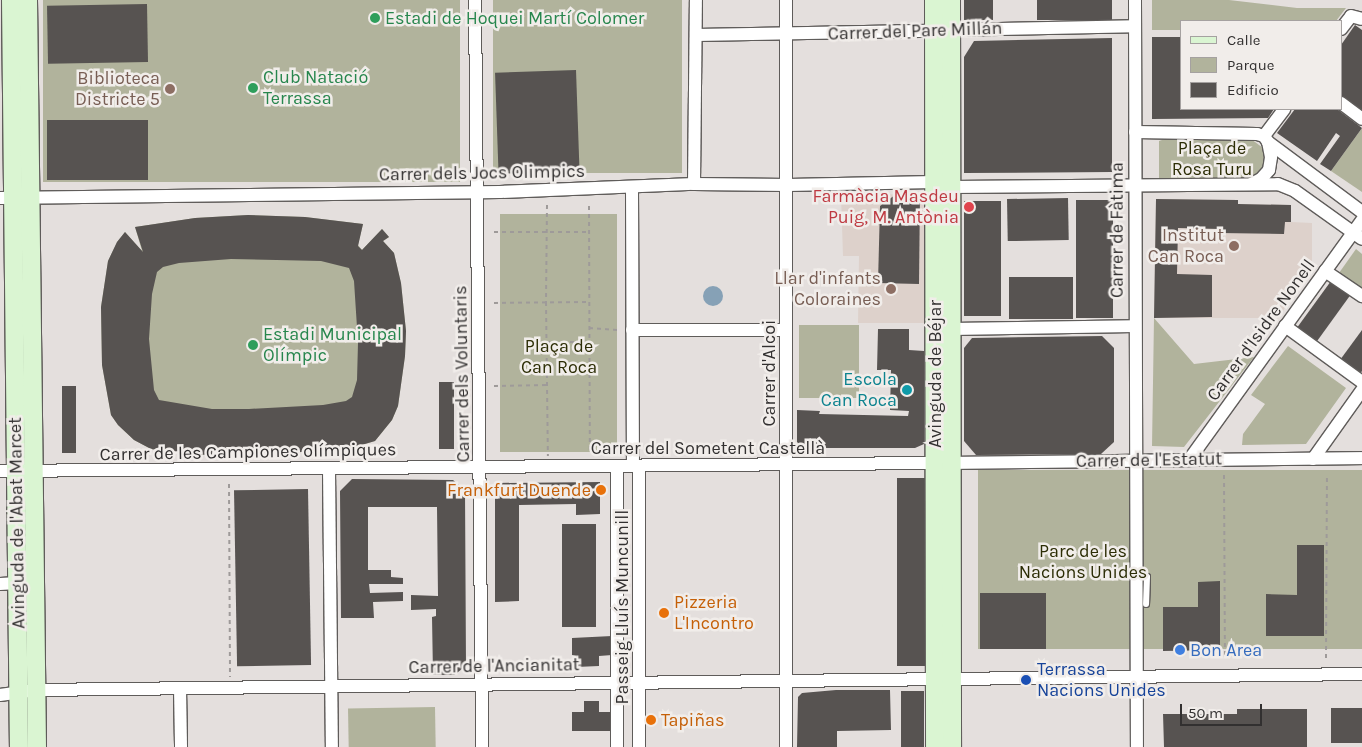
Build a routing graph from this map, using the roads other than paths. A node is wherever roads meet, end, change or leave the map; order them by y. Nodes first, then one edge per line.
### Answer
1 (10, 0) edge
2 (28, 0) edge
3 (475, 0) edge
4 (696, 0) edge
5 (786, 0) edge
6 (934, 0) edge
7 (950, 0) edge
8 (1134, 0) edge
9 (1362, 19) edge
10 (1134, 26) junction
11 (1342, 27) edge
12 (942, 30) junction
13 (696, 35) junction
14 (786, 35) junction
15 (6, 56) edge
16 (1342, 104) edge
17 (1283, 110) edge
18 (1362, 119) edge
19 (1135, 132) junction
20 (1266, 139) junction
21 (934, 182) junction
22 (694, 184) junction
23 (1134, 184) junction
24 (1251, 184) junction
25 (788, 186) junction
26 (951, 186) junction
27 (632, 188) junction
28 (478, 191) junction
29 (30, 196) junction
30 (6, 198) edge
31 (1362, 212) edge
32 (1362, 220) edge
33 (1358, 235) edge
34 (1325, 271) junction
35 (1362, 296) edge
36 (1134, 326) junction
37 (1285, 326) junction
38 (951, 329) junction
39 (627, 330) junction
40 (786, 330) junction
41 (1362, 382) edge
42 (1362, 390) edge
43 (1362, 458) edge
44 (1313, 459) junction
45 (1136, 460) junction
46 (1189, 460) junction
47 (944, 463) junction
48 (617, 466) junction
49 (636, 466) junction
50 (786, 466) junction
51 (481, 467) junction
52 (330, 470) junction
53 (8, 472) edge
54 (34, 472) junction
55 (1137, 572) junction
56 (18, 583) junction
57 (0, 584) edge
58 (1146, 604) dead end
59 (1362, 674) edge
60 (1138, 675) junction
61 (944, 678) junction
62 (787, 680) junction
63 (617, 682) junction
64 (639, 682) junction
65 (482, 684) junction
66 (332, 686) junction
67 (180, 688) junction
68 (36, 690) junction
69 (19, 693) junction
70 (0, 696) edge
71 (19, 747) edge
72 (37, 747) edge
73 (181, 747) edge
74 (332, 747) edge
75 (482, 747) edge
76 (617, 747) edge
77 (640, 747) edge
78 (786, 747) edge
79 (935, 747) edge
80 (952, 747) edge
81 (1137, 747) edge

1 - 15 street, Avinguda de l'Abat Marcet
2 - 29 street, Avinguda de l'Abat Marcet
3 - 28 street, Carrer dels Voluntaris
4 - 13 street
5 - 14 street, Carrer d'Alcoi
6 - 12 street, Avinguda de Béjar
7 - 12 street, Avinguda de Béjar
8 - 10 street, Carrer de Fàtima
9 - 11 street
10 - 12 street, Carrer del Pare Millán
10 - 19 street, Carrer de Fàtima
12 - 14 street, Carrer del Pare Millán
12 - 21 street, Avinguda de Béjar
12 - 26 street, Avinguda de Béjar
13 - 14 street, Carrer del Pare Millán
13 - 22 street
14 - 25 street, Carrer d'Alcoi
15 - 30 street, Avinguda de l'Abat Marcet
16 - 18 street
17 - 20 street
19 - 20 street
19 - 23 street, Carrer de Fàtima
20 - 24 street
20 - 31 street
21 - 25 street, Carrer dels Jocs Olimpics
21 - 47 street, Avinguda de Béjar
22 - 25 street, Carrer dels Jocs Olimpics
22 - 27 street, Carrer dels Jocs Olimpics
23 - 24 street
23 - 26 street
23 - 36 street, Carrer de Fàtima
24 - 33 street
25 - 40 street, Carrer d'Alcoi
26 - 38 street, Avinguda de Béjar
27 - 28 street, Carrer dels Jocs Olimpics
27 - 39 street
28 - 29 street, Carrer dels Jocs Olimpics
28 - 51 street, Carrer dels Voluntaris
29 - 30 street, Carrer dels Jocs Olimpics
29 - 54 street, Avinguda de l'Abat Marcet
30 - 53 street, Avinguda de l'Abat Marcet
32 - 33 street, Carrer d'Isidre Nonell
33 - 34 street, Carrer d'Isidre Nonell
34 - 35 street
34 - 37 street, Carrer d'Isidre Nonell
36 - 38 street
36 - 45 street, Carrer de Fàtima
37 - 41 street
37 - 46 street, Carrer d'Isidre Nonell
38 - 47 street, Avinguda de Béjar
39 - 40 street
39 - 49 street
40 - 50 street, Carrer d'Alcoi
42 - 44 street
43 - 44 street, Carrer de l'Estatut
44 - 46 street, Carrer de l'Estatut
45 - 46 street, Carrer de l'Estatut
45 - 47 street, Carrer de l'Estatut
45 - 55 street, Carrer de Fàtima
47 - 50 street, Carrer del Sometent Castellà
47 - 61 street, Avinguda de Béjar
48 - 49 street, Carrer del Sometent Castellà
48 - 51 street, Carrer del Sometent Castellà
48 - 63 street
49 - 50 street, Carrer del Sometent Castellà
49 - 64 street, Passeig Lluís Muncunill
50 - 62 street, Carrer d'Alcoi
51 - 52 street, Carrer de les Campiones olímpiques
51 - 65 street, Carrer dels Voluntaris
52 - 54 street, Carrer de les Campiones olímpiques
52 - 66 street
53 - 54 street, Carrer de les Campiones olímpiques
53 - 56 street, Avinguda de l'Abat Marcet
54 - 68 street, Avinguda de l'Abat Marcet
55 - 58 lane
55 - 60 street, Carrer de Fàtima
56 - 57 street
56 - 69 street, Avinguda de l'Abat Marcet
59 - 60 street, Carrer de l'Ancianitat
60 - 61 street, Carrer de l'Ancianitat
60 - 81 street, Carrer de Fàtima
61 - 62 street, Carrer de l'Ancianitat
61 - 79 street, Avinguda de Béjar
61 - 80 street, Avinguda de Béjar
62 - 64 street, Carrer de l'Ancianitat
62 - 78 street, Carrer d'Alcoi
63 - 64 street, Carrer de l'Ancianitat
63 - 65 street, Carrer de l'Ancianitat
63 - 76 street
64 - 77 street, Passeig Lluís Muncunill
65 - 66 street, Carrer de l'Ancianitat
65 - 75 street, Carrer dels Voluntaris
66 - 67 street, Carrer de l'Ancianitat
66 - 74 street
67 - 68 street, Carrer de l'Ancianitat
67 - 73 street
68 - 69 street, Carrer de l'Ancianitat
68 - 72 street, Avinguda de l'Abat Marcet
69 - 70 street, Carrer de l'Ancianitat
69 - 71 street, Avinguda de l'Abat Marcet

